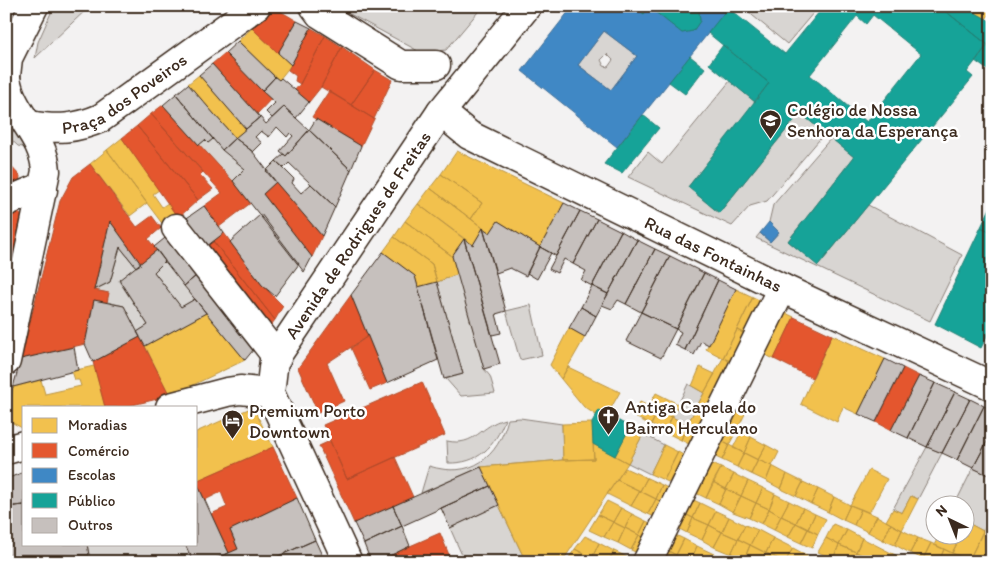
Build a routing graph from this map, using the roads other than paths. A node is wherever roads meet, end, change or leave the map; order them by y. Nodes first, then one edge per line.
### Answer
1 (26, 6) edge
2 (34, 6) edge
3 (256, 6) edge
4 (314, 6) edge
5 (527, 6) edge
6 (6, 24) edge
7 (436, 65) dead end
8 (6, 77) edge
9 (441, 112) junction
10 (30, 125) junction
11 (43, 190) junction
12 (6, 202) edge
13 (176, 228) dead end
14 (782, 288) junction
15 (276, 357) junction
16 (6, 361) edge
17 (992, 386) edge
18 (270, 393) junction
19 (174, 406) edge
20 (22, 446) edge
21 (6, 450) edge
22 (348, 562) edge
23 (647, 562) edge

1 - 6 street
2 - 8 street
3 - 10 street, Praça dos Poveiros
4 - 7 street
5 - 9 street, Avenida de Rodrigues de Freitas
8 - 10 street
9 - 14 street, Rua das Fontainhas
9 - 15 street, Avenida de Rodrigues de Freitas
10 - 11 street
11 - 12 street
11 - 16 street
13 - 15 street
14 - 17 street, Rua das Fontainhas
14 - 23 street
15 - 18 street, Avenida de Rodrigues de Freitas
18 - 19 street
18 - 22 street
20 - 21 street

